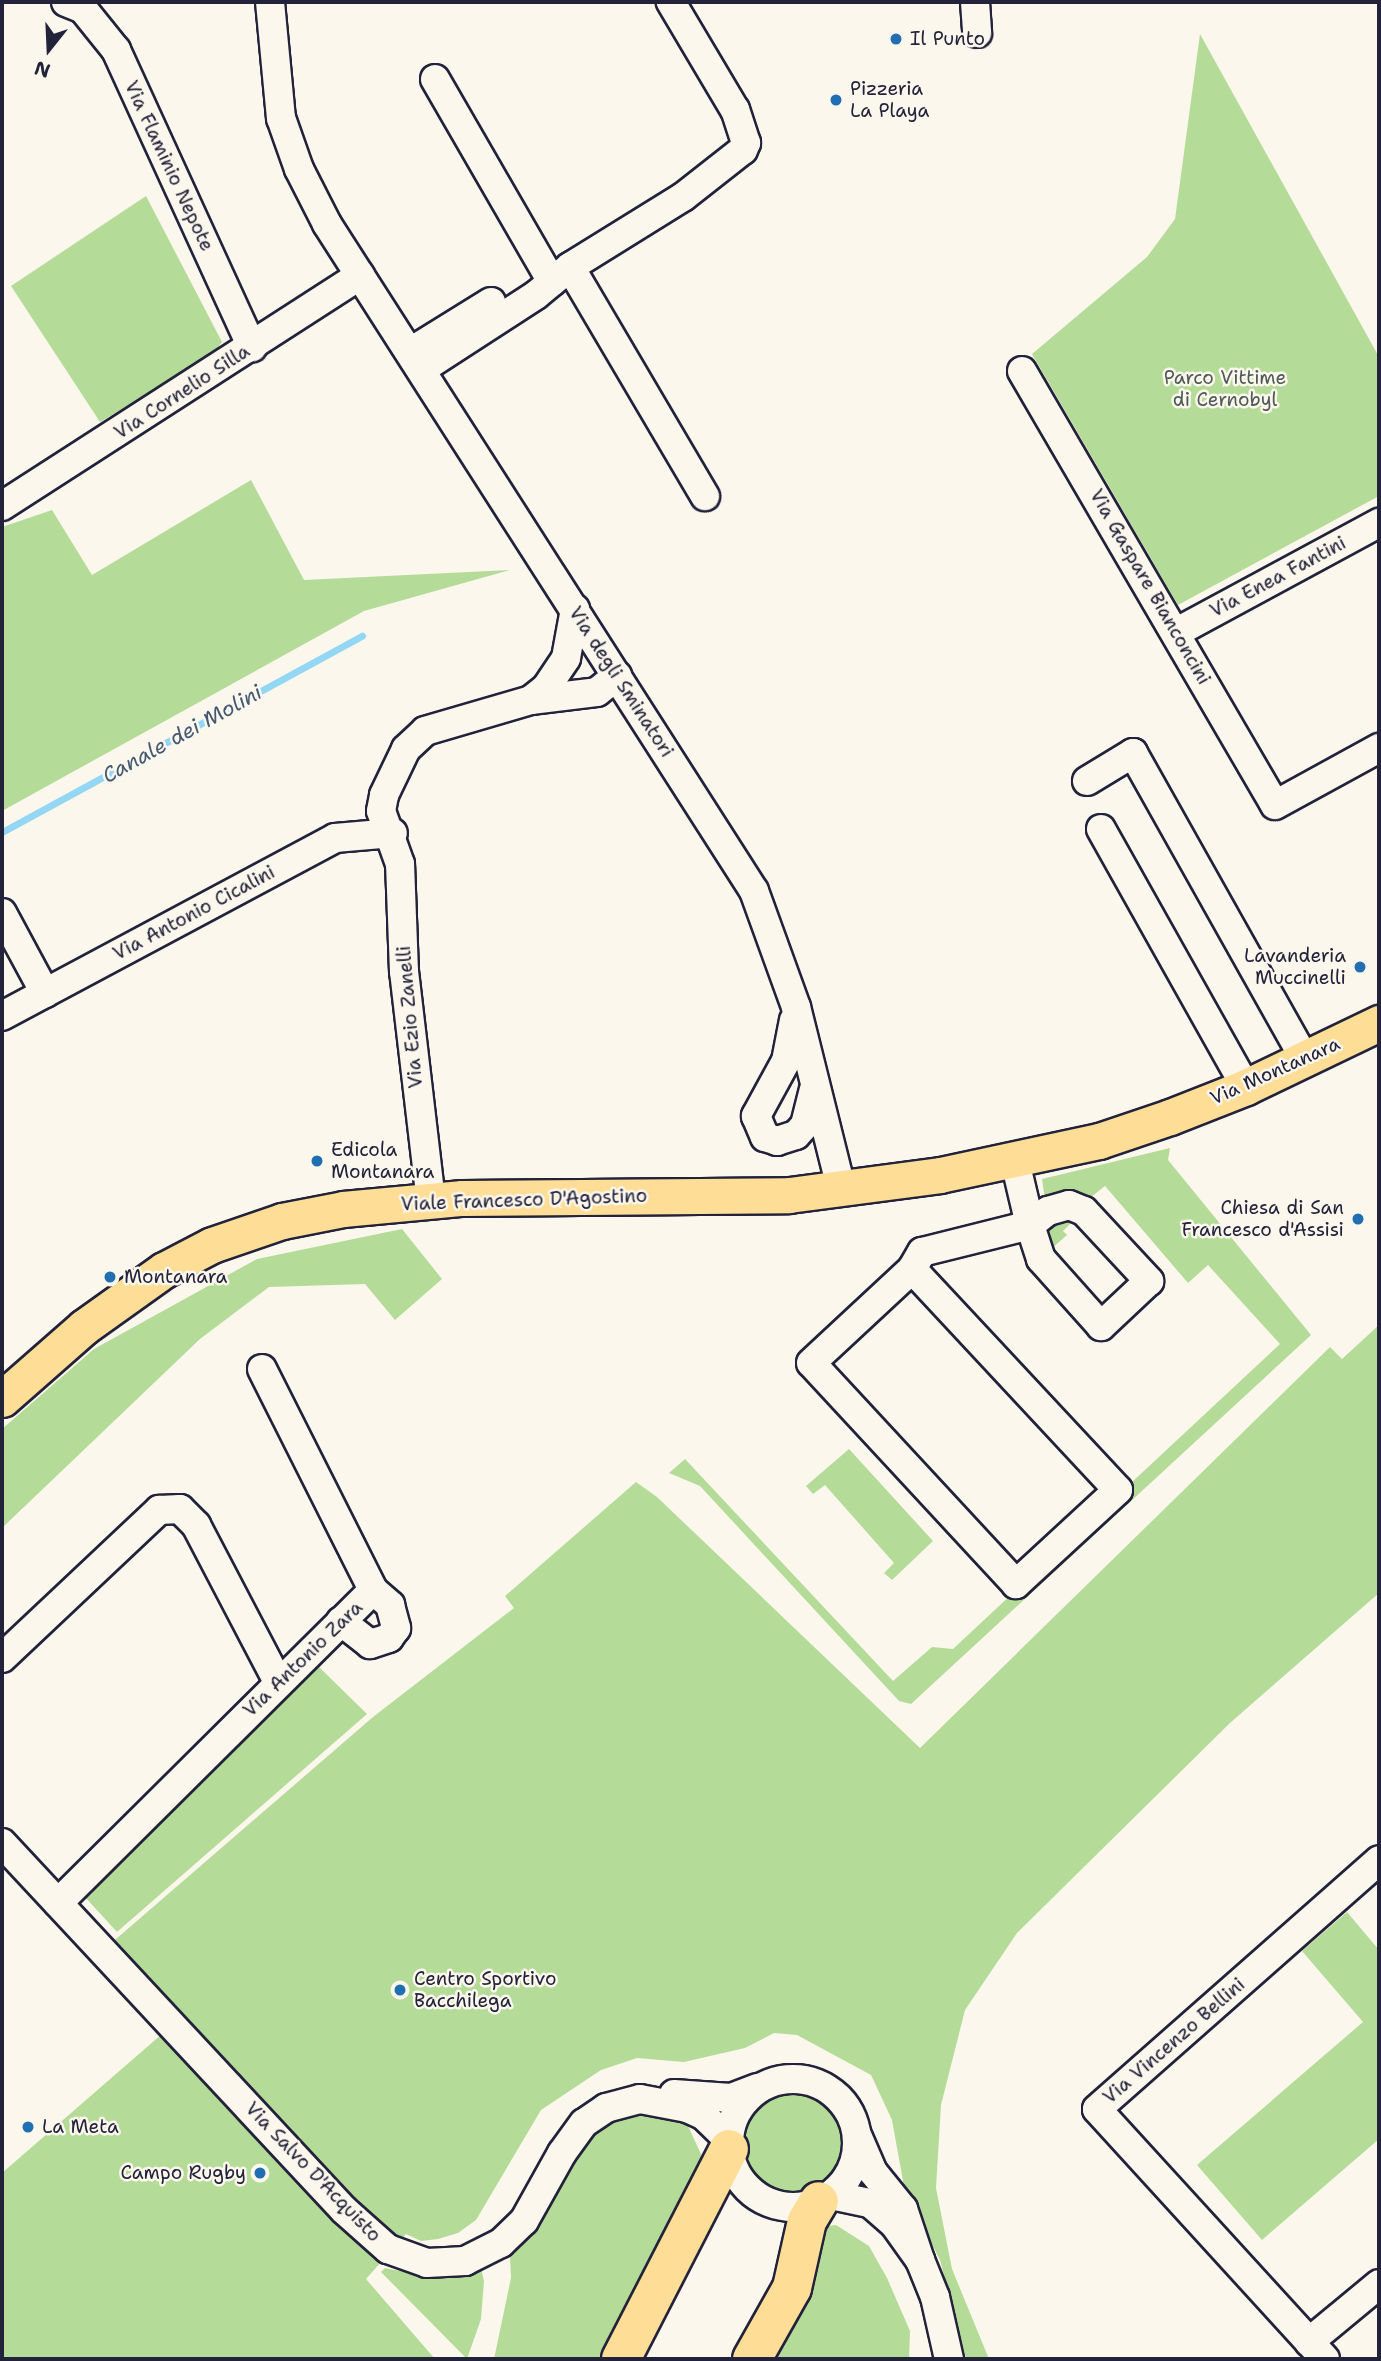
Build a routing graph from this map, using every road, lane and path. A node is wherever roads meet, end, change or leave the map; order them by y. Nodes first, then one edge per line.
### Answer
1 (66, 2) edge
2 (270, 2) edge
3 (288, 2) edge
4 (671, 2) edge
5 (975, 2) edge
6 (977, 33) dead end
7 (271, 41) junction
8 (435, 79) dead end
9 (557, 274) junction
10 (360, 275) junction
11 (252, 347) junction
12 (417, 360) junction
13 (1022, 371) dead end
14 (705, 496) dead end
15 (2, 506) edge
16 (1379, 523) edge
17 (575, 609) junction
18 (1177, 632) junction
19 (617, 676) junction
20 (531, 699) junction
21 (1379, 747) edge
22 (1087, 781) dead end
23 (1101, 829) dead end
24 (393, 833) junction
25 (2, 913) edge
26 (45, 993) junction
27 (796, 1007) junction
28 (2, 1016) edge
29 (1379, 1023) edge
30 (1305, 1060) junction
31 (1246, 1087) junction
32 (815, 1088) junction
33 (1170, 1117) joint
34 (1016, 1161) junction
35 (842, 1191) junction
36 (431, 1201) junction
37 (912, 1269) junction
38 (262, 1369) dead end
39 (2, 1399) edge
40 (373, 1590) junction
41 (341, 1621) junction
42 (2, 1658) edge
43 (278, 1682) junction
44 (2, 1843) edge
45 (1379, 1860) edge
46 (58, 1903) junction
47 (767, 2084) junction
48 (640, 2099) junction
49 (856, 2132) junction
50 (729, 2145) junction
51 (825, 2198) junction
52 (920, 2260) junction
53 (1379, 2284) edge
54 (1317, 2351) edge
55 (621, 2359) edge
56 (752, 2359) edge
57 (949, 2359) edge

1 - 11 street, Via Flaminio Nepote
2 - 7 street, Via degli Sminatori
3 - 7 street
4 - 9 street
5 - 6 street
7 - 10 street, Via degli Sminatori
8 - 9 street
9 - 12 street
9 - 14 street
10 - 11 street, Via Cornelio Silla
10 - 12 street, Via degli Sminatori
11 - 15 street, Via Cornelio Silla
12 - 17 street, Via degli Sminatori
13 - 18 street, Via Gaspare Bianconcini
16 - 18 street, Via Enea Fantini
17 - 19 street, Via degli Sminatori
17 - 20 street
18 - 21 street, Via Gaspare Bianconcini
19 - 20 street
19 - 27 street, Via degli Sminatori
20 - 24 street
22 - 30 street
23 - 31 street
24 - 26 street, Via Antonio Cicalini
24 - 36 street, Via Ezio Zanelli
25 - 26 street
26 - 28 street, Via Antonio Cicalini
27 - 32 street, Via degli Sminatori
27 - 32 street, Via degli Sminatori
29 - 30 main road, Via Montanara
30 - 31 main road, Via Montanara
31 - 33 main road, Via Montanara
32 - 35 street, Via degli Sminatori
33 - 34 main road, Viale Francesco D'Agostino
34 - 35 main road, Viale Francesco D'Agostino
34 - 37 street
35 - 36 main road, Viale Francesco D'Agostino
36 - 39 main road, Viale Francesco D'Agostino
37 - 37 street
38 - 40 street, Via Antonio Zara
40 - 41 street, Via Antonio Zara
40 - 41 street
41 - 43 street, Via Antonio Zara
42 - 43 street
43 - 46 street, Via Antonio Zara
44 - 46 street, Via Salvo D'Acquisto
45 - 54 street, Via Vincenzo Bellini
46 - 48 street, Via Salvo D'Acquisto
47 - 48 street
47 - 49 street
47 - 50 street
48 - 50 street, Via Salvo D'Acquisto
49 - 51 street
49 - 52 street
50 - 51 street, Via Salvo D'Acquisto
50 - 55 highway
51 - 52 street, Via Salvo D'Acquisto
51 - 56 highway
52 - 57 street
53 - 54 street

